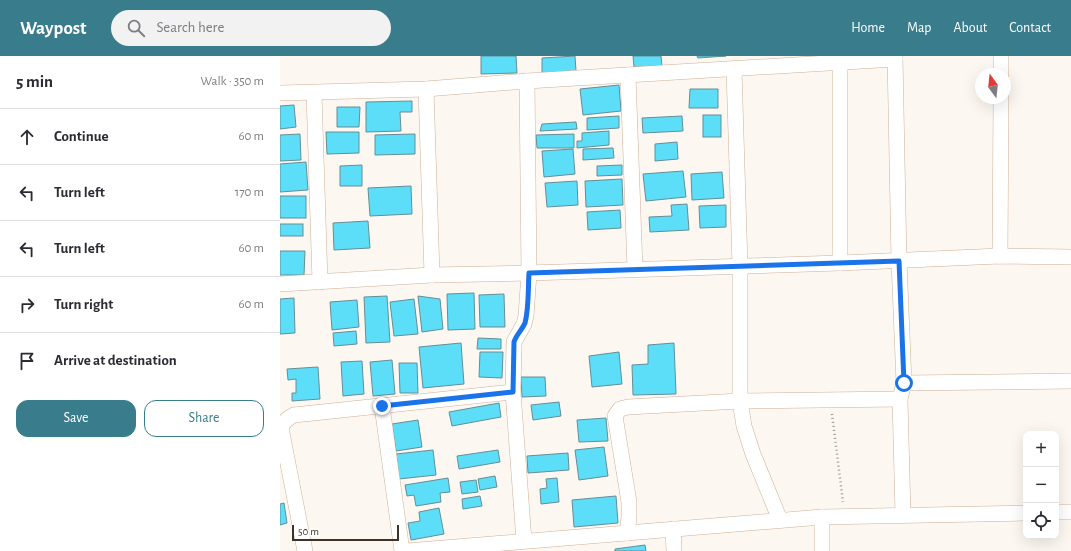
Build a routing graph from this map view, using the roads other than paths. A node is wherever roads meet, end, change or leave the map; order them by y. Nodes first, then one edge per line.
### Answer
1 (1001, 56) edge
2 (895, 58) edge
3 (840, 62) junction
4 (1001, 68) edge
5 (734, 69) junction
6 (628, 75) junction
7 (527, 81) junction
8 (426, 89) junction
9 (280, 93) edge
10 (314, 93) junction
11 (1001, 104) edge
12 (1000, 256) junction
13 (1071, 257) edge
14 (899, 261) junction
15 (840, 263) junction
16 (740, 266) junction
17 (635, 269) junction
18 (529, 273) junction
19 (432, 275) junction
20 (320, 282) junction
21 (280, 284) edge
22 (1071, 381) edge
23 (904, 383) junction
24 (513, 392) junction
25 (900, 399) junction
26 (740, 401) junction
27 (382, 406) junction
28 (1059, 512) edge
29 (1071, 512) edge
30 (1023, 513) edge
31 (903, 515) junction
32 (822, 517) junction
33 (780, 520) junction
34 (672, 529) junction
35 (627, 532) junction
36 (524, 541) junction
37 (305, 551) edge
38 (402, 551) edge
39 (407, 551) edge
40 (674, 551) edge
41 (822, 551) edge

1 - 4 street
2 - 3 street
2 - 14 street
3 - 5 street
3 - 15 street
5 - 6 street
5 - 16 street
6 - 7 street
6 - 17 street
7 - 8 street
7 - 18 street
8 - 10 street
8 - 19 street
9 - 10 street
10 - 20 street
11 - 12 street
12 - 13 street
12 - 14 street
14 - 15 street
14 - 23 street
15 - 16 street
16 - 17 street
16 - 26 street
17 - 18 street
18 - 19 street
18 - 24 street
19 - 20 street
20 - 21 street
22 - 23 street
23 - 25 street
24 - 27 street
24 - 36 street
25 - 26 street
25 - 31 street
26 - 33 street
26 - 35 street
27 - 37 street
27 - 38 street
28 - 29 street
30 - 31 street
31 - 32 street
32 - 33 street
32 - 41 street
33 - 34 street
34 - 35 street
34 - 40 street
35 - 36 street
36 - 39 street

